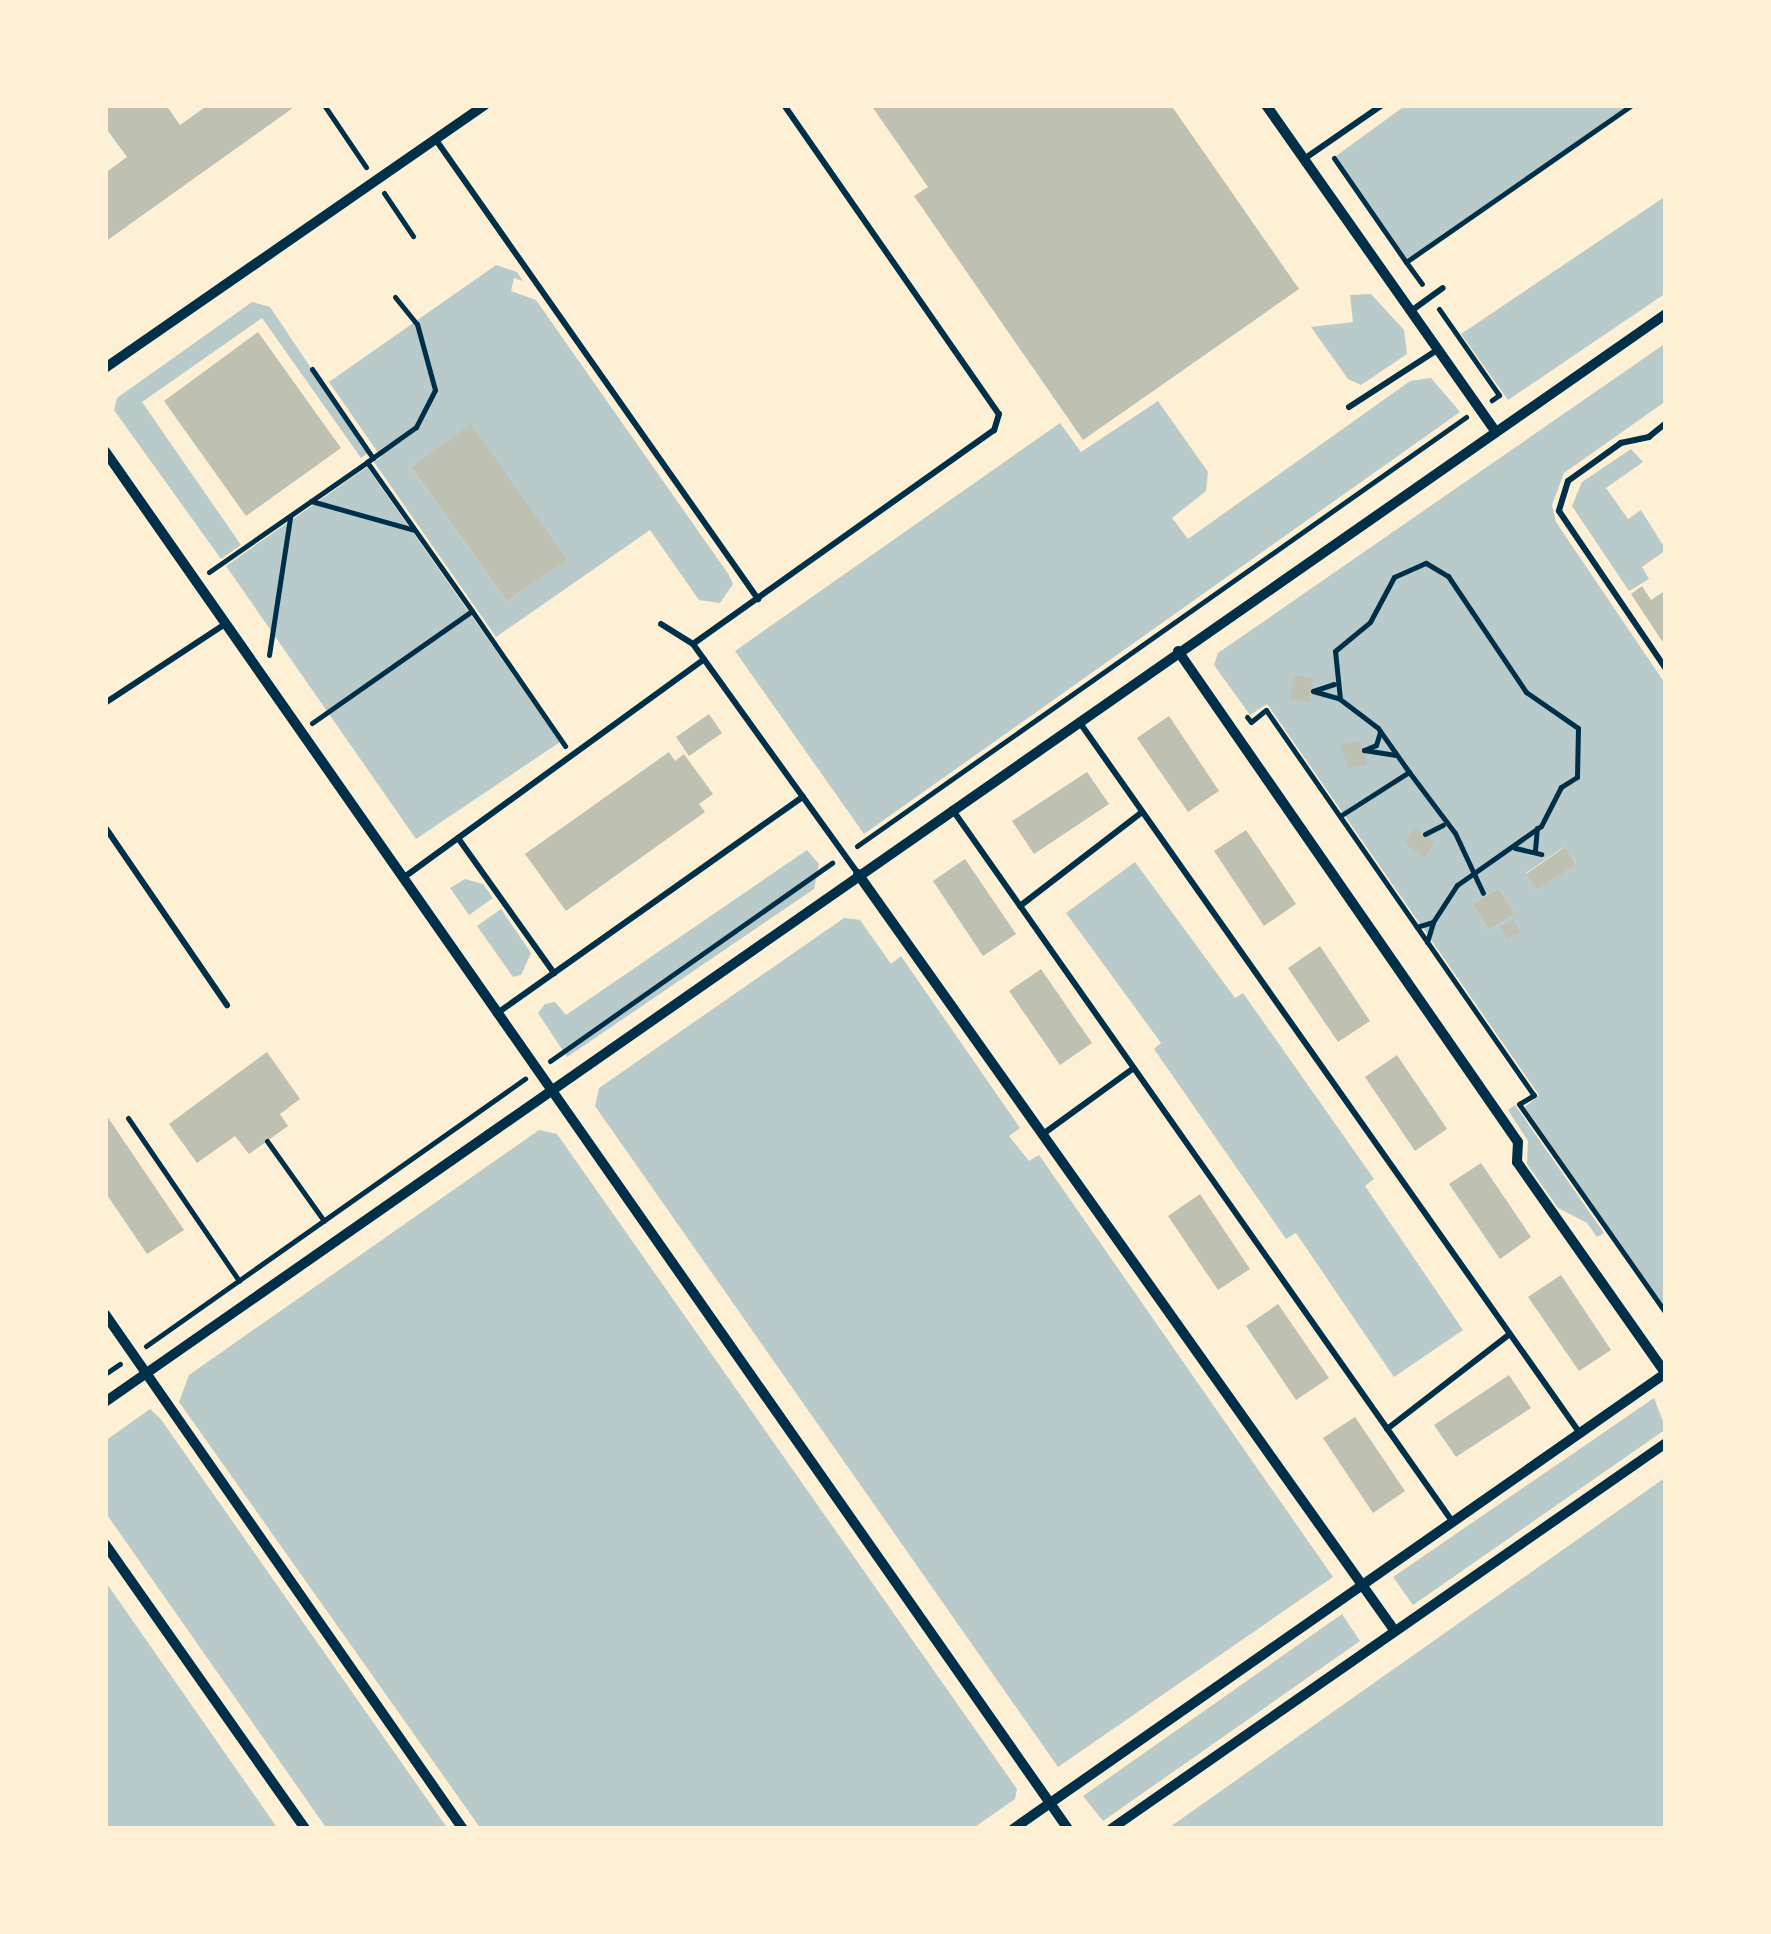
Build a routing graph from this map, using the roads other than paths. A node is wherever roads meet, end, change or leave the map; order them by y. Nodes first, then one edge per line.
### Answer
1 (485, 105) edge
2 (784, 105) edge
3 (1266, 105) edge
4 (1382, 105) edge
5 (436, 140) junction
6 (1304, 159) junction
7 (1442, 288) dead end
8 (1412, 311) junction
9 (1666, 314) edge
10 (1438, 349) junction
11 (105, 368) edge
12 (1349, 408) dead end
13 (1666, 423) edge
14 (1494, 429) junction
15 (105, 451) edge
16 (758, 598) junction
17 (228, 622) junction
18 (661, 624) dead end
19 (694, 644) junction
20 (1178, 650) junction
21 (704, 659) junction
22 (1666, 669) edge
23 (105, 702) edge
24 (1078, 720) junction
25 (803, 797) junction
26 (952, 808) junction
27 (1142, 812) junction
28 (105, 827) edge
29 (458, 838) junction
30 (858, 874) junction
31 (402, 878) junction
32 (1020, 906) junction
33 (554, 973) junction
34 (228, 1005) dead end
35 (495, 1014) junction
36 (1134, 1068) junction
37 (546, 1089) junction
38 (1042, 1134) junction
39 (105, 1314) edge
40 (1510, 1334) junction
41 (148, 1374) junction
42 (1666, 1374) edge
43 (105, 1402) edge
44 (1388, 1429) junction
45 (1580, 1433) junction
46 (1666, 1443) edge
47 (1452, 1521) junction
48 (105, 1544) edge
49 (1362, 1584) junction
50 (1394, 1630) junction
51 (1050, 1803) junction
52 (305, 1829) edge
53 (462, 1829) edge
54 (1013, 1829) edge
55 (1068, 1829) edge
56 (1111, 1829) edge

1 - 5 street
2 - 16 lane
3 - 6 street
4 - 6 lane
5 - 11 street
5 - 16 lane
6 - 8 street
7 - 8 lane
8 - 10 street
9 - 14 street
10 - 12 lane
10 - 14 street
13 - 22 lane
14 - 20 street
15 - 17 street
16 - 19 lane
17 - 23 lane
17 - 31 street
18 - 19 lane
19 - 21 lane
20 - 24 street
20 - 42 street
21 - 25 lane
21 - 29 lane
24 - 26 street
24 - 27 lane
25 - 30 lane
25 - 33 lane
26 - 30 street
26 - 32 lane
27 - 32 lane
27 - 40 lane
28 - 34 lane
29 - 31 lane
29 - 33 lane
30 - 37 street
30 - 38 street
31 - 35 street
32 - 36 lane
33 - 35 lane
35 - 37 street
36 - 38 lane
36 - 44 lane
37 - 41 street
37 - 51 street
38 - 49 street
39 - 41 street
40 - 44 lane
40 - 45 lane
41 - 43 street
41 - 53 street
42 - 45 street
44 - 47 lane
45 - 47 street
46 - 50 street
47 - 49 street
48 - 52 street
49 - 50 street
49 - 51 street
50 - 56 street
51 - 54 street
51 - 55 street

